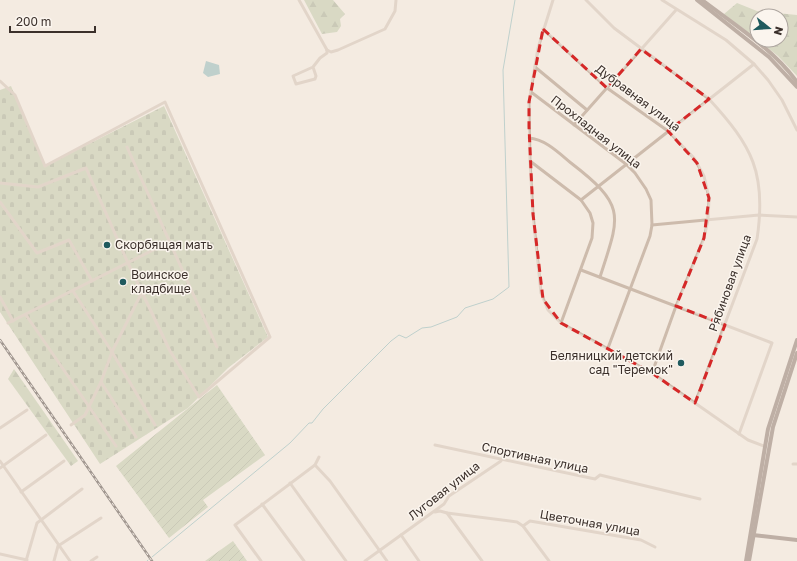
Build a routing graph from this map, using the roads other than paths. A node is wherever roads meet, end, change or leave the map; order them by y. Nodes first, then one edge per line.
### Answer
1 (299, 0) edge
2 (396, 0) edge
3 (553, 0) edge
4 (586, 0) edge
5 (662, 0) edge
6 (697, 0) edge
7 (702, 0) edge
8 (676, 10) junction
9 (543, 29) junction
10 (641, 49) junction
11 (327, 50) junction
12 (754, 64) junction
13 (313, 67) junction
14 (534, 67) junction
15 (0, 81) edge
16 (797, 82) edge
17 (797, 87) edge
18 (607, 88) junction
19 (531, 92) junction
20 (709, 99) junction
21 (587, 110) junction
22 (574, 125) junction
23 (797, 130) edge
24 (668, 131) junction
25 (529, 138) junction
26 (127, 147) dead end
27 (530, 161) junction
28 (626, 164) junction
29 (0, 183) edge
30 (598, 186) junction
31 (582, 200) junction
32 (0, 202) edge
33 (759, 215) junction
34 (797, 216) edge
35 (708, 220) junction
36 (652, 225) junction
37 (169, 242) junction
38 (128, 263) junction
39 (582, 270) junction
40 (600, 277) junction
41 (92, 281) junction
42 (629, 288) junction
43 (73, 291) junction
44 (142, 292) junction
45 (0, 297) edge
46 (676, 306) junction
47 (26, 315) junction
48 (13, 321) junction
49 (8, 323) dead end
50 (561, 323) junction
51 (725, 325) junction
52 (797, 340) edge
53 (217, 347) dead end
54 (608, 348) junction
55 (112, 352) junction
56 (797, 353) edge
57 (652, 373) junction
58 (101, 382) junction
59 (695, 403) junction
60 (89, 406) junction
61 (27, 410) dead end
62 (71, 424) dead end
63 (154, 425) dead end
64 (0, 428) edge
65 (739, 434) junction
66 (46, 435) dead end
67 (136, 437) dead end
68 (435, 445) dead end
69 (116, 446) dead end
70 (764, 446) junction
71 (319, 457) dead end
72 (502, 460) junction
73 (0, 461) edge
74 (64, 461) dead end
75 (316, 464) junction
76 (1, 467) edge
77 (290, 483) junction
78 (82, 489) dead end
79 (21, 492) junction
80 (700, 499) dead end
81 (262, 504) junction
82 (433, 512) junction
83 (447, 513) junction
84 (101, 518) dead end
85 (40, 519) junction
86 (756, 525) junction
87 (523, 526) junction
88 (753, 535) junction
89 (400, 536) junction
90 (773, 537) junction
91 (797, 540) edge
92 (58, 546) junction
93 (655, 547) dead end
94 (379, 551) junction
95 (751, 553) junction
96 (0, 554) edge
97 (97, 557) dead end
98 (26, 561) edge
99 (54, 561) edge
100 (70, 561) edge
101 (91, 561) edge
102 (262, 561) edge
103 (304, 561) edge
104 (346, 561) edge
105 (364, 561) edge
106 (387, 561) edge
107 (419, 561) edge
108 (482, 561) edge
109 (549, 561) edge
110 (746, 561) edge
111 (749, 561) edge

1 - 11 street
2 - 11 street
3 - 9 street
4 - 10 street, Рябиновая улица
5 - 8 street
6 - 17 main road
7 - 16 main road
8 - 10 street
8 - 12 street
9 - 14 street
9 - 18 street, Дубравная улица
10 - 18 street
10 - 20 street, Рябиновая улица
11 - 13 street
12 - 20 street
12 - 23 street
13 - 13 street
14 - 19 street
14 - 21 street
15 - 44 street
18 - 21 street
18 - 24 street, Дубравная улица
19 - 22 street, Прохладная улица
19 - 25 street
20 - 24 street
20 - 33 street, Рябиновая улица
21 - 22 street
22 - 28 street, Прохладная улица
24 - 28 street
24 - 35 street, Дубравная улица
25 - 27 street
25 - 30 street
26 - 37 street
27 - 31 street
27 - 50 street
28 - 30 street
28 - 36 street, Прохладная улица
29 - 38 street
30 - 31 street
30 - 40 street
31 - 39 street
32 - 41 street
33 - 34 street
33 - 35 street
33 - 51 street, Рябиновая улица
35 - 36 street
35 - 46 street, Дубравная улица
36 - 42 street, Прохладная улица
37 - 38 street
37 - 53 street
38 - 41 street
38 - 44 street
39 - 40 street
39 - 50 street
40 - 42 street
41 - 43 street
42 - 46 street
42 - 54 street, Прохладная улица
43 - 47 street
43 - 55 street
44 - 55 street
45 - 48 street
46 - 51 street
46 - 57 street, Дубравная улица
47 - 48 street
47 - 60 street
48 - 49 street
50 - 54 street
51 - 59 street, Рябиновая улица
51 - 65 street
52 - 70 main road
54 - 57 street
55 - 58 street
55 - 63 street
56 - 86 main road
57 - 59 street
58 - 60 street
58 - 67 street
59 - 65 street
60 - 62 street
60 - 69 street
61 - 64 street
65 - 70 street
66 - 76 street
68 - 72 street, Спортивная улица
70 - 88 main road
71 - 75 street
72 - 80 street, Спортивная улица
72 - 82 street, Луговая улица
73 - 76 street
74 - 79 street
75 - 77 street
75 - 94 street
76 - 79 street
77 - 81 street
77 - 104 street
78 - 85 street
79 - 85 street
81 - 102 street
81 - 103 street
82 - 83 street
82 - 89 street, Луговая улица
83 - 87 street
83 - 108 street
84 - 92 street
85 - 92 street
85 - 98 street
86 - 88 main road
86 - 90 main road
87 - 93 street, Цветочная улица
87 - 109 street
88 - 90 main road
88 - 95 main road
88 - 110 main road
89 - 94 street, Луговая улица
89 - 107 street
90 - 91 main road
90 - 95 main road
92 - 99 street
92 - 100 street
94 - 105 street, Луговая улица
94 - 106 street
95 - 111 main road
96 - 98 street
97 - 101 street

